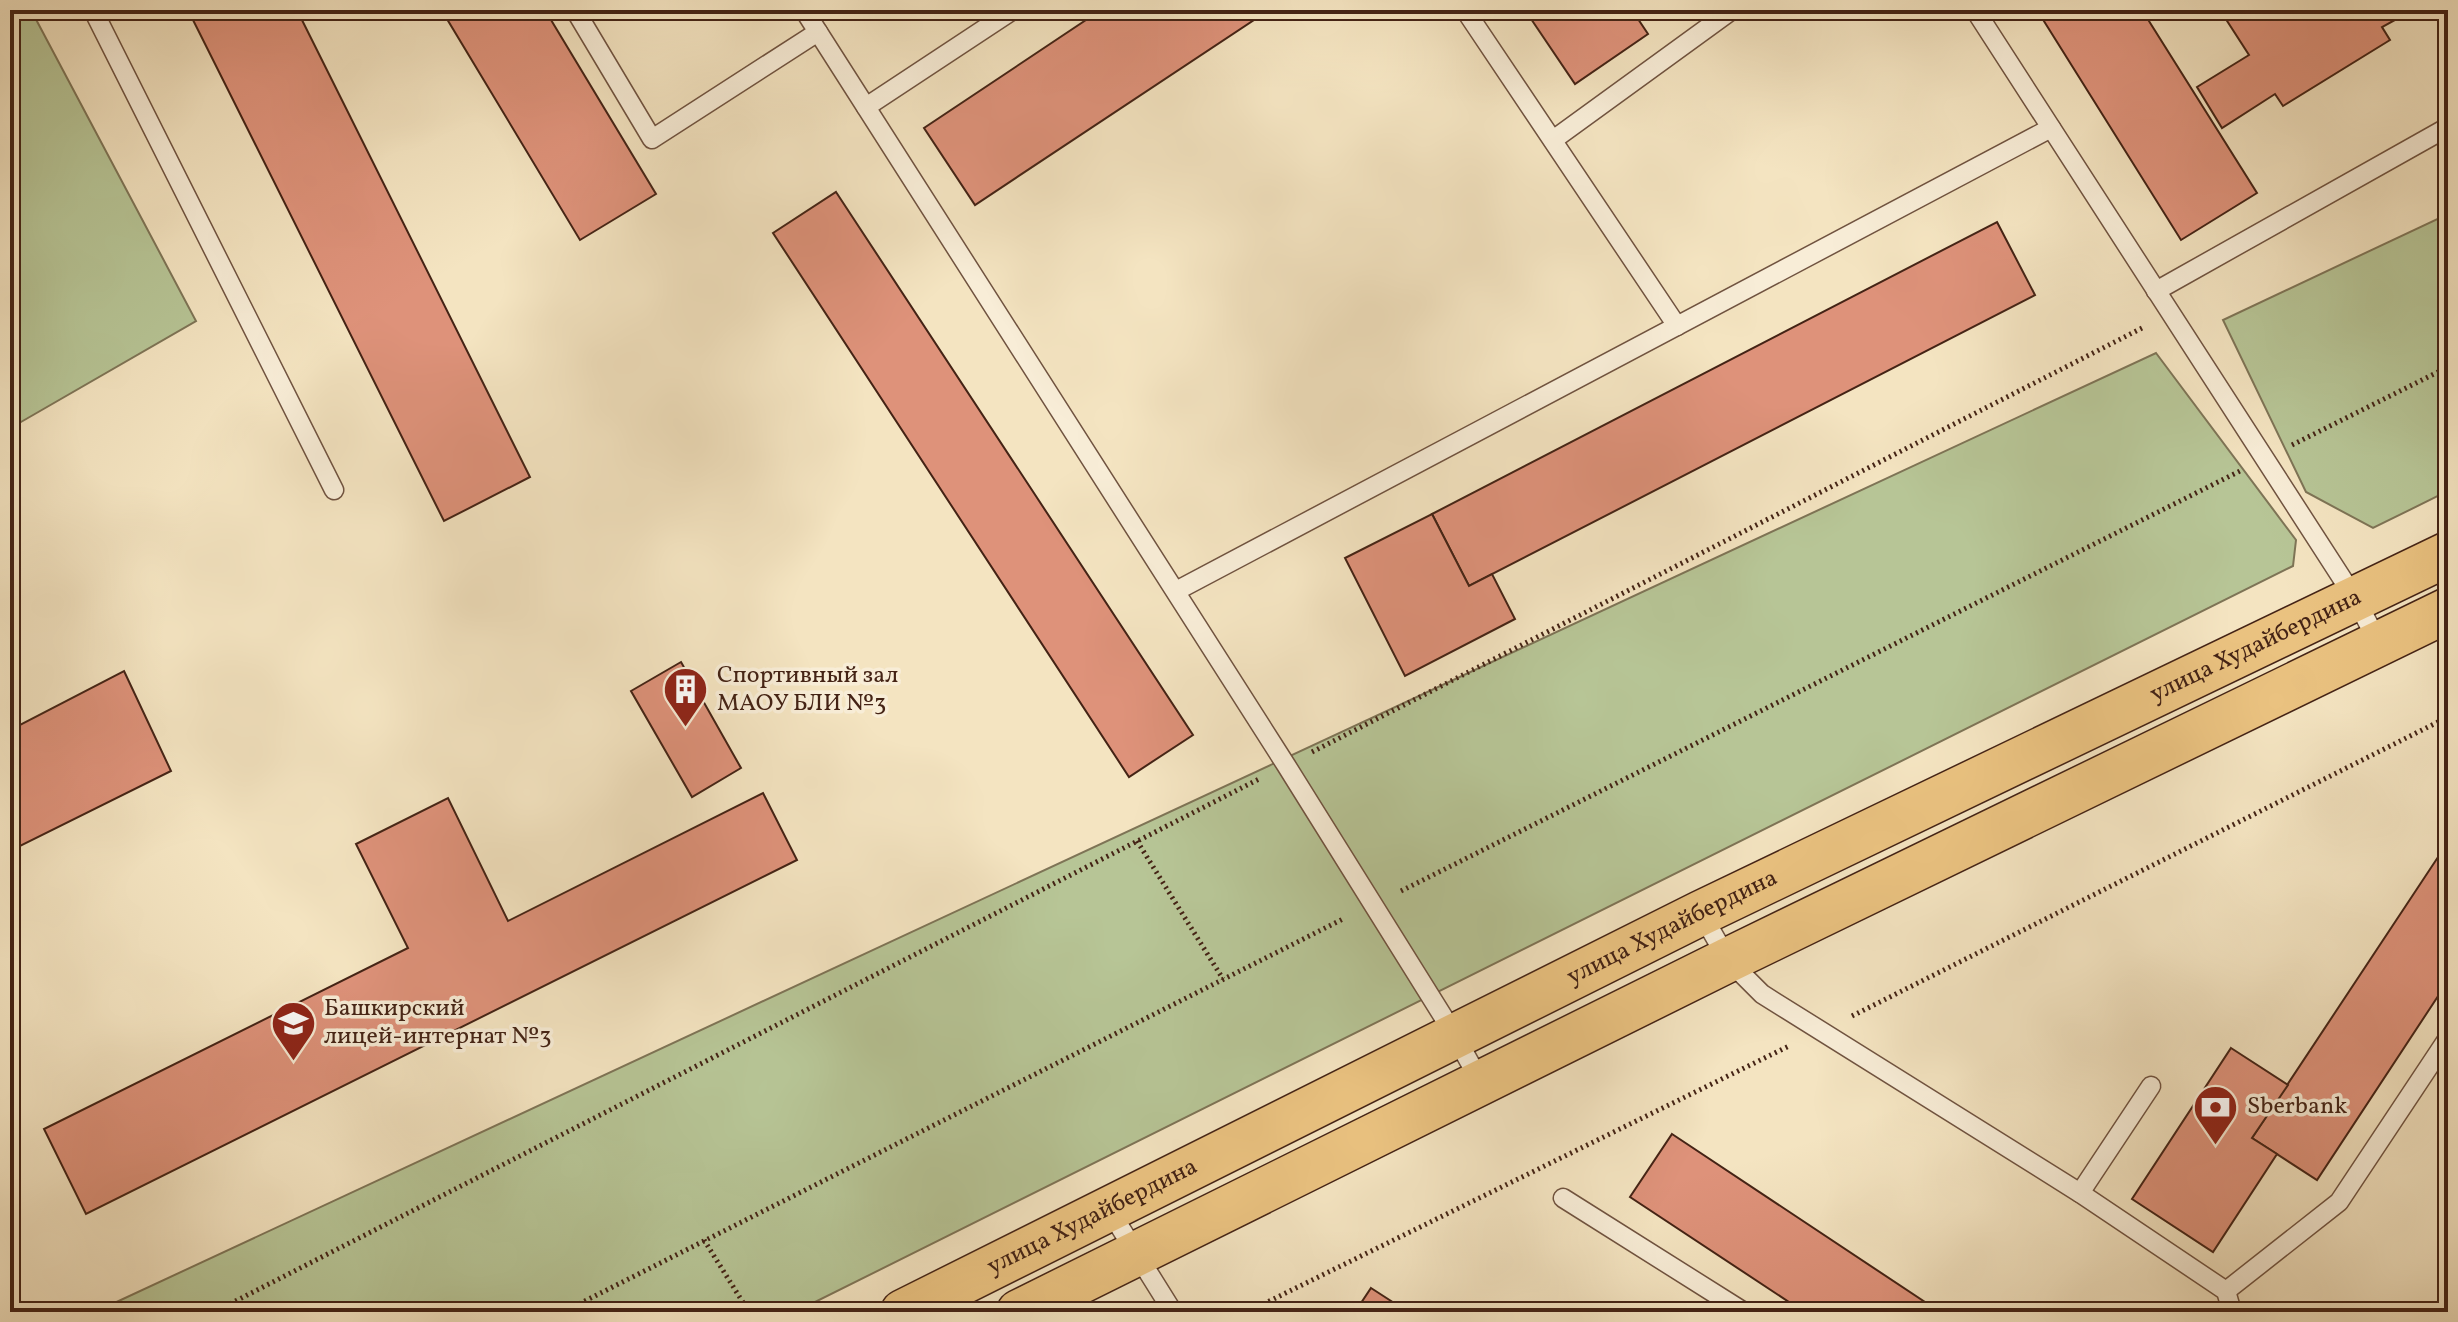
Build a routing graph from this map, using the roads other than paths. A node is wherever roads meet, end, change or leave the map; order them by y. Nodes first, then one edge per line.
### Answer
1 (93, 10) edge
2 (575, 10) edge
3 (804, 10) edge
4 (1013, 10) edge
5 (1465, 10) edge
6 (1732, 10) edge
7 (1975, 10) edge
8 (818, 32) junction
9 (866, 107) junction
10 (2448, 127) edge
11 (2051, 128) junction
12 (1553, 140) junction
13 (2156, 291) junction
14 (1677, 326) junction
15 (334, 490) dead end
16 (2448, 554) edge
17 (1176, 591) junction
18 (2356, 600) junction
19 (2448, 610) edge
20 (2379, 644) junction
21 (1701, 913) junction
22 (1728, 960) junction
23 (1454, 1034) junction
24 (2448, 1038) edge
25 (1481, 1083) junction
26 (2151, 1086) dead end
27 (2080, 1193) junction
28 (1563, 1198) dead end
29 (1108, 1208) junction
30 (1134, 1255) junction
31 (2226, 1291) junction
32 (903, 1312) edge
33 (1019, 1312) edge
34 (1173, 1312) edge
35 (1744, 1312) edge
36 (2232, 1312) edge

1 - 15 lane
2 - 8 lane
3 - 8 lane
4 - 9 lane
5 - 12 lane
6 - 12 lane
7 - 11 lane
8 - 9 lane
9 - 17 lane
10 - 13 lane
11 - 13 lane
11 - 14 lane
12 - 14 lane
13 - 18 lane
14 - 17 lane
16 - 18 main road, улица Худайбердина
17 - 23 lane
18 - 20 lane
18 - 21 main road, улица Худайбердина
19 - 20 main road, улица Худайбердина
20 - 22 main road, улица Худайбердина
21 - 22 lane
21 - 23 main road, улица Худайбердина
22 - 25 main road, улица Худайбердина
22 - 27 lane
23 - 25 lane
23 - 29 main road, улица Худайбердина
24 - 31 lane
25 - 30 main road, улица Худайбердина
26 - 27 lane
27 - 31 lane
28 - 35 lane
29 - 30 lane
29 - 32 main road, улица Худайбердина
30 - 33 main road, улица Худайбердина
30 - 34 lane
31 - 36 lane

